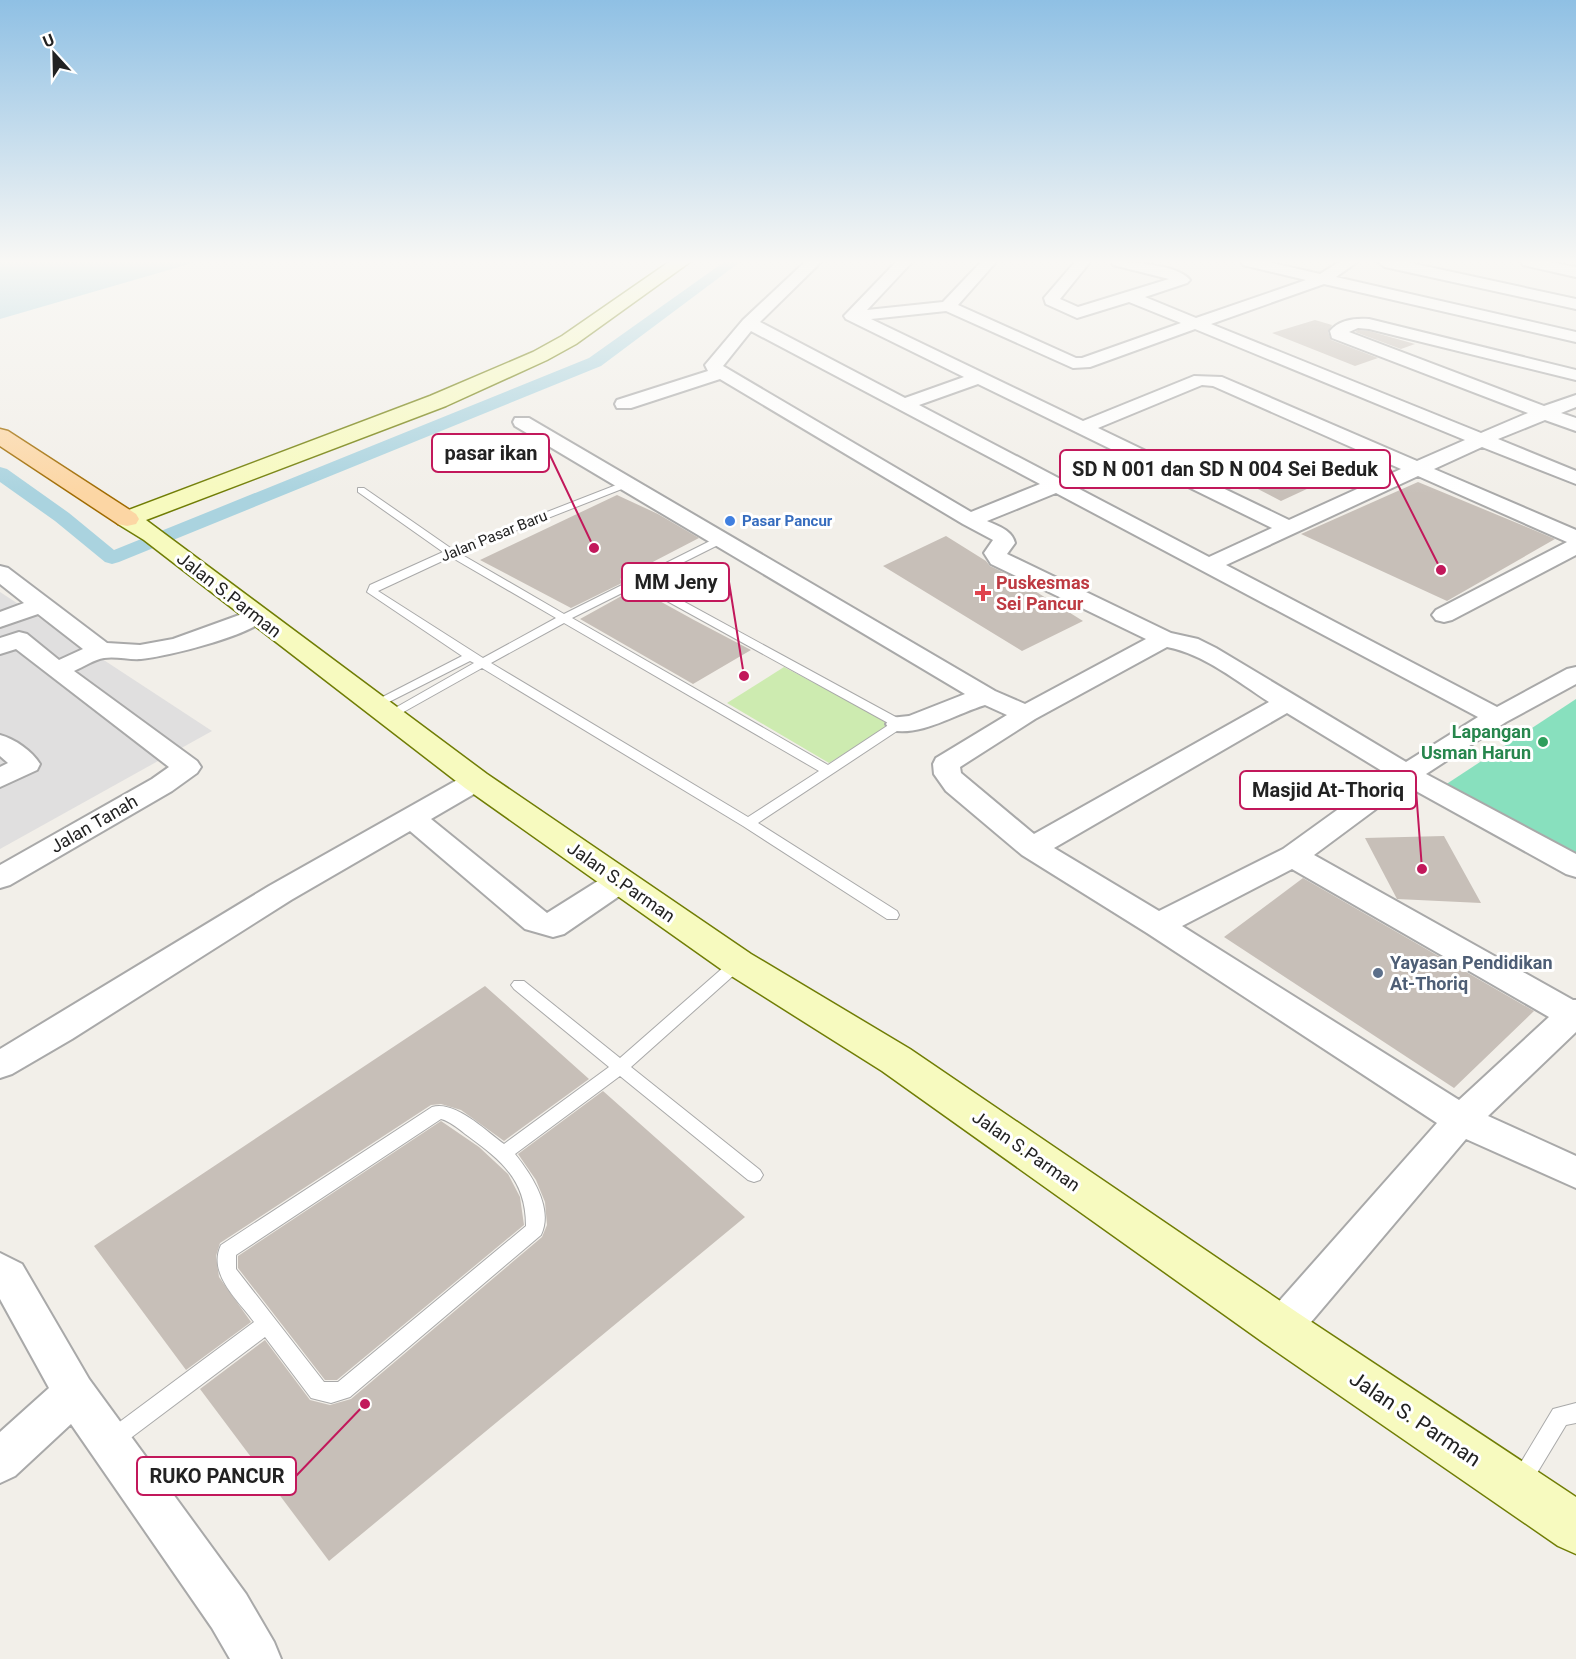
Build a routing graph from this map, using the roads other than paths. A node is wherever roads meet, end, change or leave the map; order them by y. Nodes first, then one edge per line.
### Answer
1 (571, 339) edge
2 (735, 339) edge
3 (779, 339) edge
4 (900, 339) edge
5 (1022, 339) edge
6 (1152, 339) edge
7 (1236, 339) edge
8 (1352, 339) edge
9 (1432, 339) edge
10 (721, 373) junction
11 (1576, 375) edge
12 (980, 378) junction
13 (1576, 400) edge
14 (624, 404) dead end
15 (901, 405) junction
16 (1545, 413) junction
17 (522, 422) dead end
18 (1576, 425) edge
19 (1083, 428) junction
20 (0, 436) edge
21 (1480, 440) junction
22 (1418, 469) junction
23 (1576, 478) edge
24 (629, 483) junction
25 (1057, 485) junction
26 (361, 490) dead end
27 (127, 519) junction
28 (970, 520) junction
29 (1289, 528) junction
30 (722, 538) junction
31 (1576, 538) edge
32 (1576, 546) edge
33 (451, 553) junction
34 (1209, 565) junction
35 (0, 573) edge
36 (638, 581) junction
37 (42, 604) junction
38 (1444, 615) dead end
39 (256, 616) junction
40 (564, 618) junction
41 (0, 620) edge
42 (1164, 639) junction
43 (0, 647) edge
44 (100, 650) junction
45 (470, 656) junction
46 (483, 664) junction
47 (57, 670) junction
48 (1576, 674) edge
49 (986, 696) junction
50 (1286, 703) junction
51 (380, 710) junction
52 (1026, 714) junction
53 (1497, 717) junction
54 (899, 724) junction
55 (0, 743) edge
56 (826, 770) junction
57 (1406, 774) junction
58 (0, 778) edge
59 (476, 781) junction
60 (412, 818) junction
61 (748, 823) junction
62 (1032, 848) junction
63 (1293, 856) junction
64 (1576, 867) edge
65 (0, 878) edge
66 (620, 881) junction
67 (892, 915) dead end
68 (1158, 925) junction
69 (738, 963) junction
70 (519, 986) dead end
71 (1574, 1013) edge
72 (0, 1065) edge
73 (620, 1067) junction
74 (1461, 1120) junction
75 (504, 1153) junction
76 (1576, 1173) edge
77 (754, 1175) dead end
78 (0, 1270) edge
79 (1268, 1319) junction
80 (267, 1324) junction
81 (74, 1393) junction
82 (1576, 1413) edge
83 (108, 1442) junction
84 (0, 1461) edge
85 (1516, 1488) junction
86 (1576, 1528) edge
87 (257, 1659) edge

1 - 27 main road
2 - 10 street
3 - 15 street
4 - 12 street
5 - 6 street
7 - 21 street
8 - 16 street
9 - 11 street
10 - 14 street
10 - 28 street
12 - 15 street
12 - 19 street
13 - 16 street
15 - 25 street
16 - 18 street
16 - 21 street
17 - 24 street
19 - 22 street
19 - 29 street
20 - 27 main road, Jalan S.Parman
21 - 22 street
21 - 23 street
22 - 29 street
22 - 31 street
24 - 30 street
24 - 33 lane, Jalan Pasar Baru
25 - 28 street
25 - 34 street
26 - 33 lane
27 - 39 main road, Jalan S.Parman
28 - 42 street
29 - 34 street
30 - 36 lane
30 - 49 street
32 - 38 street
33 - 40 lane
33 - 45 lane, Jalan Pasar Baru
34 - 53 street
35 - 37 street
36 - 40 lane
36 - 54 lane
37 - 41 street
37 - 44 street
39 - 44 street
39 - 51 main road, Jalan S.Parman
40 - 46 lane
40 - 56 lane
42 - 50 street
42 - 52 street
43 - 47 street
44 - 47 street
45 - 46 lane
45 - 51 lane
46 - 51 lane
46 - 61 lane
47 - 65 street, Jalan Tanah
48 - 53 street
49 - 52 street
49 - 54 street
50 - 57 street
50 - 62 street
51 - 59 main road, Jalan S.Parman
52 - 62 street
53 - 57 street
54 - 56 lane
55 - 58 street
56 - 61 lane
57 - 63 street
57 - 64 street
59 - 60 street
59 - 66 main road, Jalan S.Parman
60 - 66 street
60 - 72 street
61 - 67 lane
62 - 68 street
63 - 68 street
63 - 71 street
66 - 69 main road, Jalan S.Parman
68 - 74 street
69 - 73 lane
69 - 79 main road, Jalan S.Parman
70 - 73 lane
71 - 74 street
73 - 75 lane
73 - 77 lane
74 - 76 street
74 - 79 street
75 - 80 lane
75 - 80 lane
78 - 81 street
79 - 85 main road, Jalan S. Parman
80 - 83 lane
81 - 83 street
81 - 84 street
82 - 85 lane
83 - 87 street
85 - 86 main road, Jalan S. Parman

